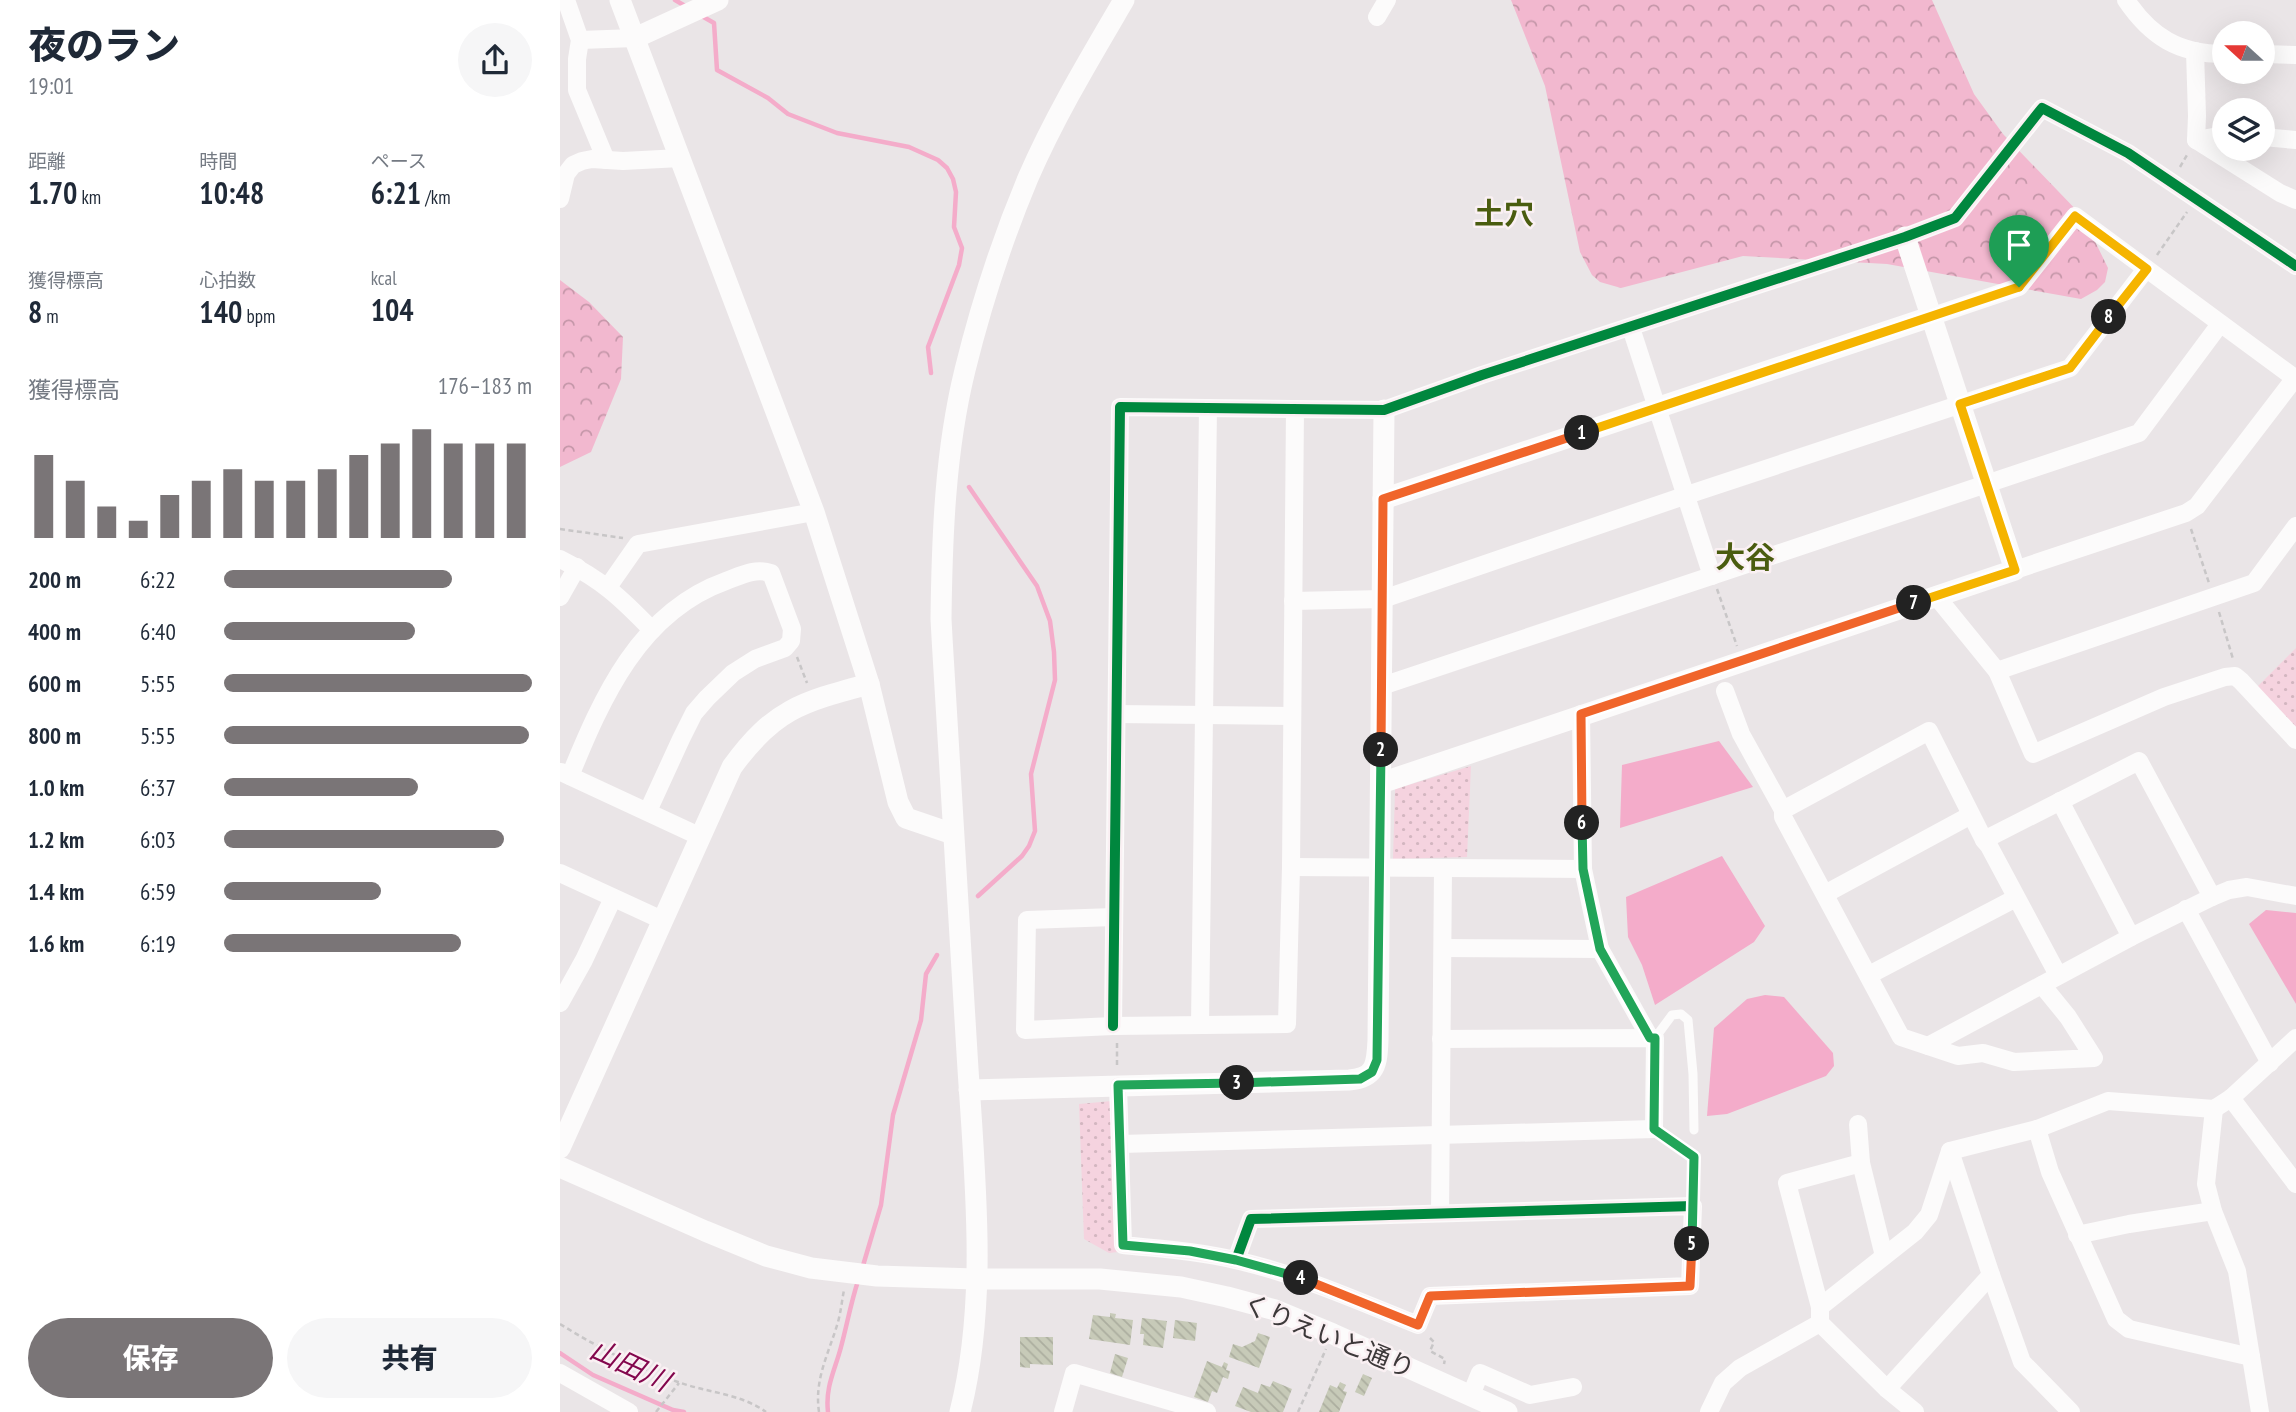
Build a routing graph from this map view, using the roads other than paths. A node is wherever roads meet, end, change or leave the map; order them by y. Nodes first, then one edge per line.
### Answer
1 (566, 0) edge
2 (620, 0) edge
3 (718, 0) edge
4 (1124, 0) edge
5 (1387, 0) edge
6 (2126, 0) edge
7 (1377, 17) dead end
8 (635, 38) junction
9 (580, 40) junction
10 (2195, 51) junction
11 (2212, 53) edge
12 (2275, 54) edge
13 (2296, 55) edge
14 (2212, 137) edge
15 (2275, 138) edge
16 (2296, 139) edge
17 (2196, 140) junction
18 (680, 158) junction
19 (606, 160) junction
20 (560, 199) edge
21 (2296, 200) edge
22 (1905, 237) junction
23 (2296, 266) edge
24 (2147, 269) junction
25 (1930, 317) junction
26 (2220, 324) junction
27 (1631, 328) junction
28 (2295, 378) edge
29 (1960, 404) junction
30 (1208, 408) junction
31 (1657, 408) junction
32 (1294, 409) junction
33 (1384, 410) junction
34 (1987, 484) junction
35 (1684, 496) junction
36 (1383, 499) junction
37 (814, 512) junction
38 (2296, 526) edge
39 (560, 559) edge
40 (577, 568) junction
41 (2015, 570) junction
42 (1712, 576) junction
43 (608, 587) junction
44 (1936, 596) junction
45 (560, 597) edge
46 (1383, 598) junction
47 (1293, 601) junction
48 (652, 630) junction
49 (1997, 671) junction
50 (869, 684) junction
51 (1382, 687) junction
52 (1725, 691) dead end
53 (1117, 714) junction
54 (1581, 714) junction
55 (1204, 715) junction
56 (1291, 716) junction
57 (2296, 740) edge
58 (565, 774) edge
59 (1381, 783) junction
60 (2060, 801) junction
61 (1783, 810) junction
62 (648, 811) junction
63 (1971, 815) junction
64 (953, 834) junction
65 (701, 836) junction
66 (1984, 840) junction
67 (1379, 866) junction
68 (1291, 867) junction
69 (1443, 869) junction
70 (1583, 869) junction
71 (560, 873) edge
72 (1825, 894) junction
73 (2296, 896) edge
74 (2212, 897) junction
75 (614, 898) junction
76 (2016, 898) junction
77 (2186, 909) junction
78 (1114, 917) junction
79 (663, 920) junction
80 (2131, 936) junction
81 (1443, 948) junction
82 (1600, 949) junction
83 (1869, 975) junction
84 (2059, 975) junction
85 (2042, 985) junction
86 (560, 1003) edge
87 (1200, 1025) junction
88 (1115, 1026) junction
89 (1652, 1038) junction
90 (2296, 1038) edge
91 (1441, 1039) junction
92 (1928, 1046) junction
93 (2270, 1063) junction
94 (1118, 1085) junction
95 (969, 1090) junction
96 (2231, 1098) junction
97 (2214, 1109) junction
98 (1858, 1124) dead end
99 (2037, 1129) junction
100 (1694, 1130) dead end
101 (1440, 1136) junction
102 (1121, 1144) junction
103 (560, 1148) edge
104 (1950, 1151) junction
105 (1861, 1163) junction
106 (560, 1167) edge
107 (2296, 1184) edge
108 (2213, 1211) junction
109 (1440, 1213) junction
110 (2077, 1235) junction
111 (1884, 1256) junction
112 (1236, 1260) junction
113 (1991, 1275) junction
114 (976, 1279) junction
115 (1820, 1315) junction
116 (2251, 1357) junction
117 (560, 1373) edge
118 (1573, 1387) dead end
119 (1887, 1389) junction
120 (1471, 1395) junction
121 (629, 1412) edge
122 (960, 1412) edge
123 (1063, 1412) edge
124 (1207, 1412) edge
125 (1507, 1412) edge
126 (1709, 1412) edge
127 (1915, 1412) edge
128 (2071, 1412) edge
129 (2260, 1412) edge

1 - 9 street
2 - 8 street
3 - 8 street
4 - 64 street
5 - 7 street
6 - 10 street
8 - 9 street
8 - 18 street
9 - 19 street
10 - 11 street
10 - 17 street
12 - 13 street
14 - 17 street
15 - 16 street
17 - 21 street
18 - 19 street
18 - 37 street
19 - 20 street
22 - 23 street
22 - 25 street
22 - 27 street
24 - 25 street
24 - 26 street
24 - 29 street
25 - 29 street
25 - 31 street
26 - 28 street
26 - 34 street
27 - 31 street
27 - 33 street
28 - 41 street
29 - 34 street
29 - 35 street
30 - 32 street
30 - 53 street
30 - 55 street
31 - 35 street
31 - 36 street
32 - 33 street
32 - 47 street
33 - 36 street
34 - 41 street
34 - 42 street
35 - 42 street
35 - 46 street
36 - 46 street
37 - 43 street
37 - 50 street
38 - 49 street
39 - 40 street
40 - 43 street
40 - 45 street
41 - 44 street
42 - 51 street
43 - 48 street
44 - 49 street
44 - 54 street
46 - 47 street
46 - 51 street
47 - 56 street
48 - 58 street
48 - 62 street
49 - 57 street
50 - 64 street
50 - 65 street
51 - 59 street
52 - 61 street
53 - 55 street
53 - 78 street
54 - 59 street
54 - 70 street
55 - 56 street
55 - 87 street
56 - 68 street
58 - 62 street
59 - 67 street
60 - 66 street
60 - 74 street
60 - 80 street
61 - 63 street
61 - 72 street
62 - 65 street
63 - 66 street
63 - 72 street
64 - 95 street
65 - 79 street
66 - 76 street
67 - 68 street
67 - 69 street
67 - 94 street
68 - 87 street
69 - 70 street
69 - 81 street
70 - 82 street
71 - 75 street
72 - 83 street
73 - 74 street
74 - 77 street
75 - 79 street
75 - 86 street
76 - 83 street
76 - 84 street
77 - 80 street
77 - 93 street
78 - 88 street
78 - 88 street
79 - 103 street
80 - 84 street
81 - 82 street
81 - 91 street
82 - 89 street
83 - 92 street
84 - 85 street
85 - 92 street
85 - 92 street
87 - 88 street
89 - 91 street
89 - 100 lane
89 - 101 street
90 - 93 street
91 - 101 street
93 - 96 street
94 - 95 street
94 - 102 street
95 - 114 street
96 - 97 street
96 - 107 street
97 - 99 street
97 - 108 street
98 - 105 street
99 - 104 street
99 - 110 street
101 - 102 street
101 - 109 street
102 - 112 street
104 - 111 street
104 - 113 street
105 - 111 street
105 - 115 street
106 - 114 street, くりえいと通り
108 - 110 street
108 - 116 street
109 - 112 street
109 - 112 street
110 - 116 street
111 - 115 street
113 - 119 street
113 - 128 street
114 - 120 street, くりえいと通り
114 - 122 street
115 - 119 street
115 - 126 street
116 - 129 street
117 - 121 street
118 - 120 street
119 - 127 street
120 - 125 street, くりえいと通り
123 - 124 street

